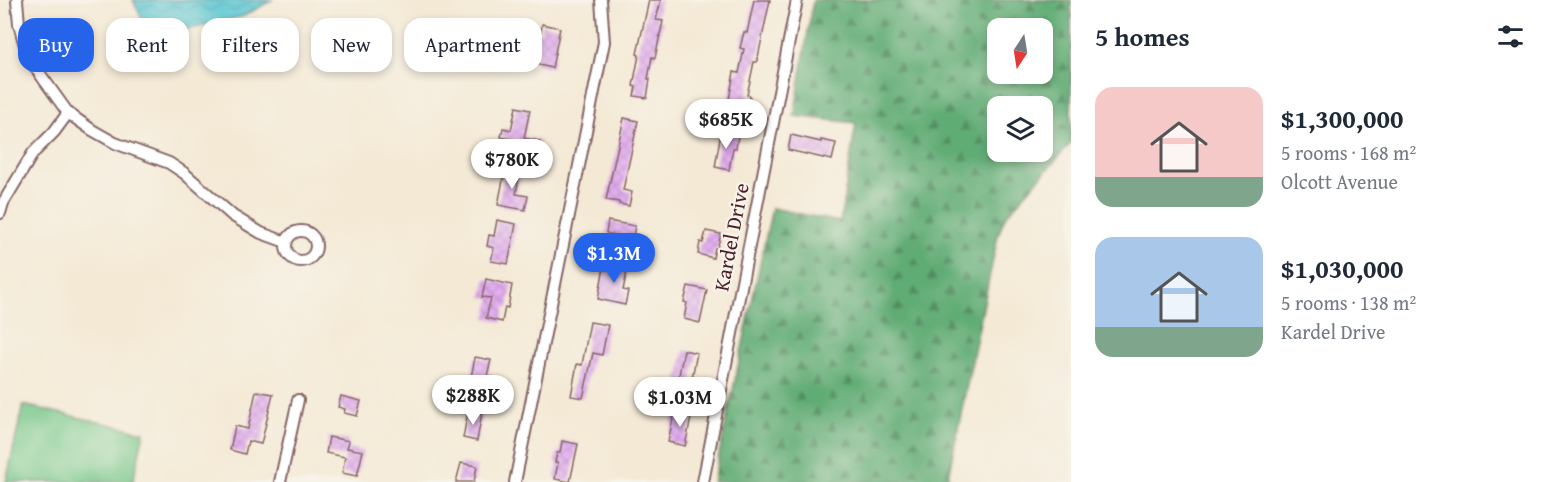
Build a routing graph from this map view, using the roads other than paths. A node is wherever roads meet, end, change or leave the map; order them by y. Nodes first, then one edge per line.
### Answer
1 (17, 0) edge
2 (601, 0) edge
3 (797, 0) edge
4 (68, 113) junction
5 (0, 213) edge
6 (286, 242) dead end
7 (298, 400) dead end
8 (280, 482) edge
9 (515, 482) edge
10 (703, 482) edge

1 - 4 street
2 - 9 street
3 - 10 street, Kardel Drive
4 - 5 street
4 - 6 street
7 - 8 street

